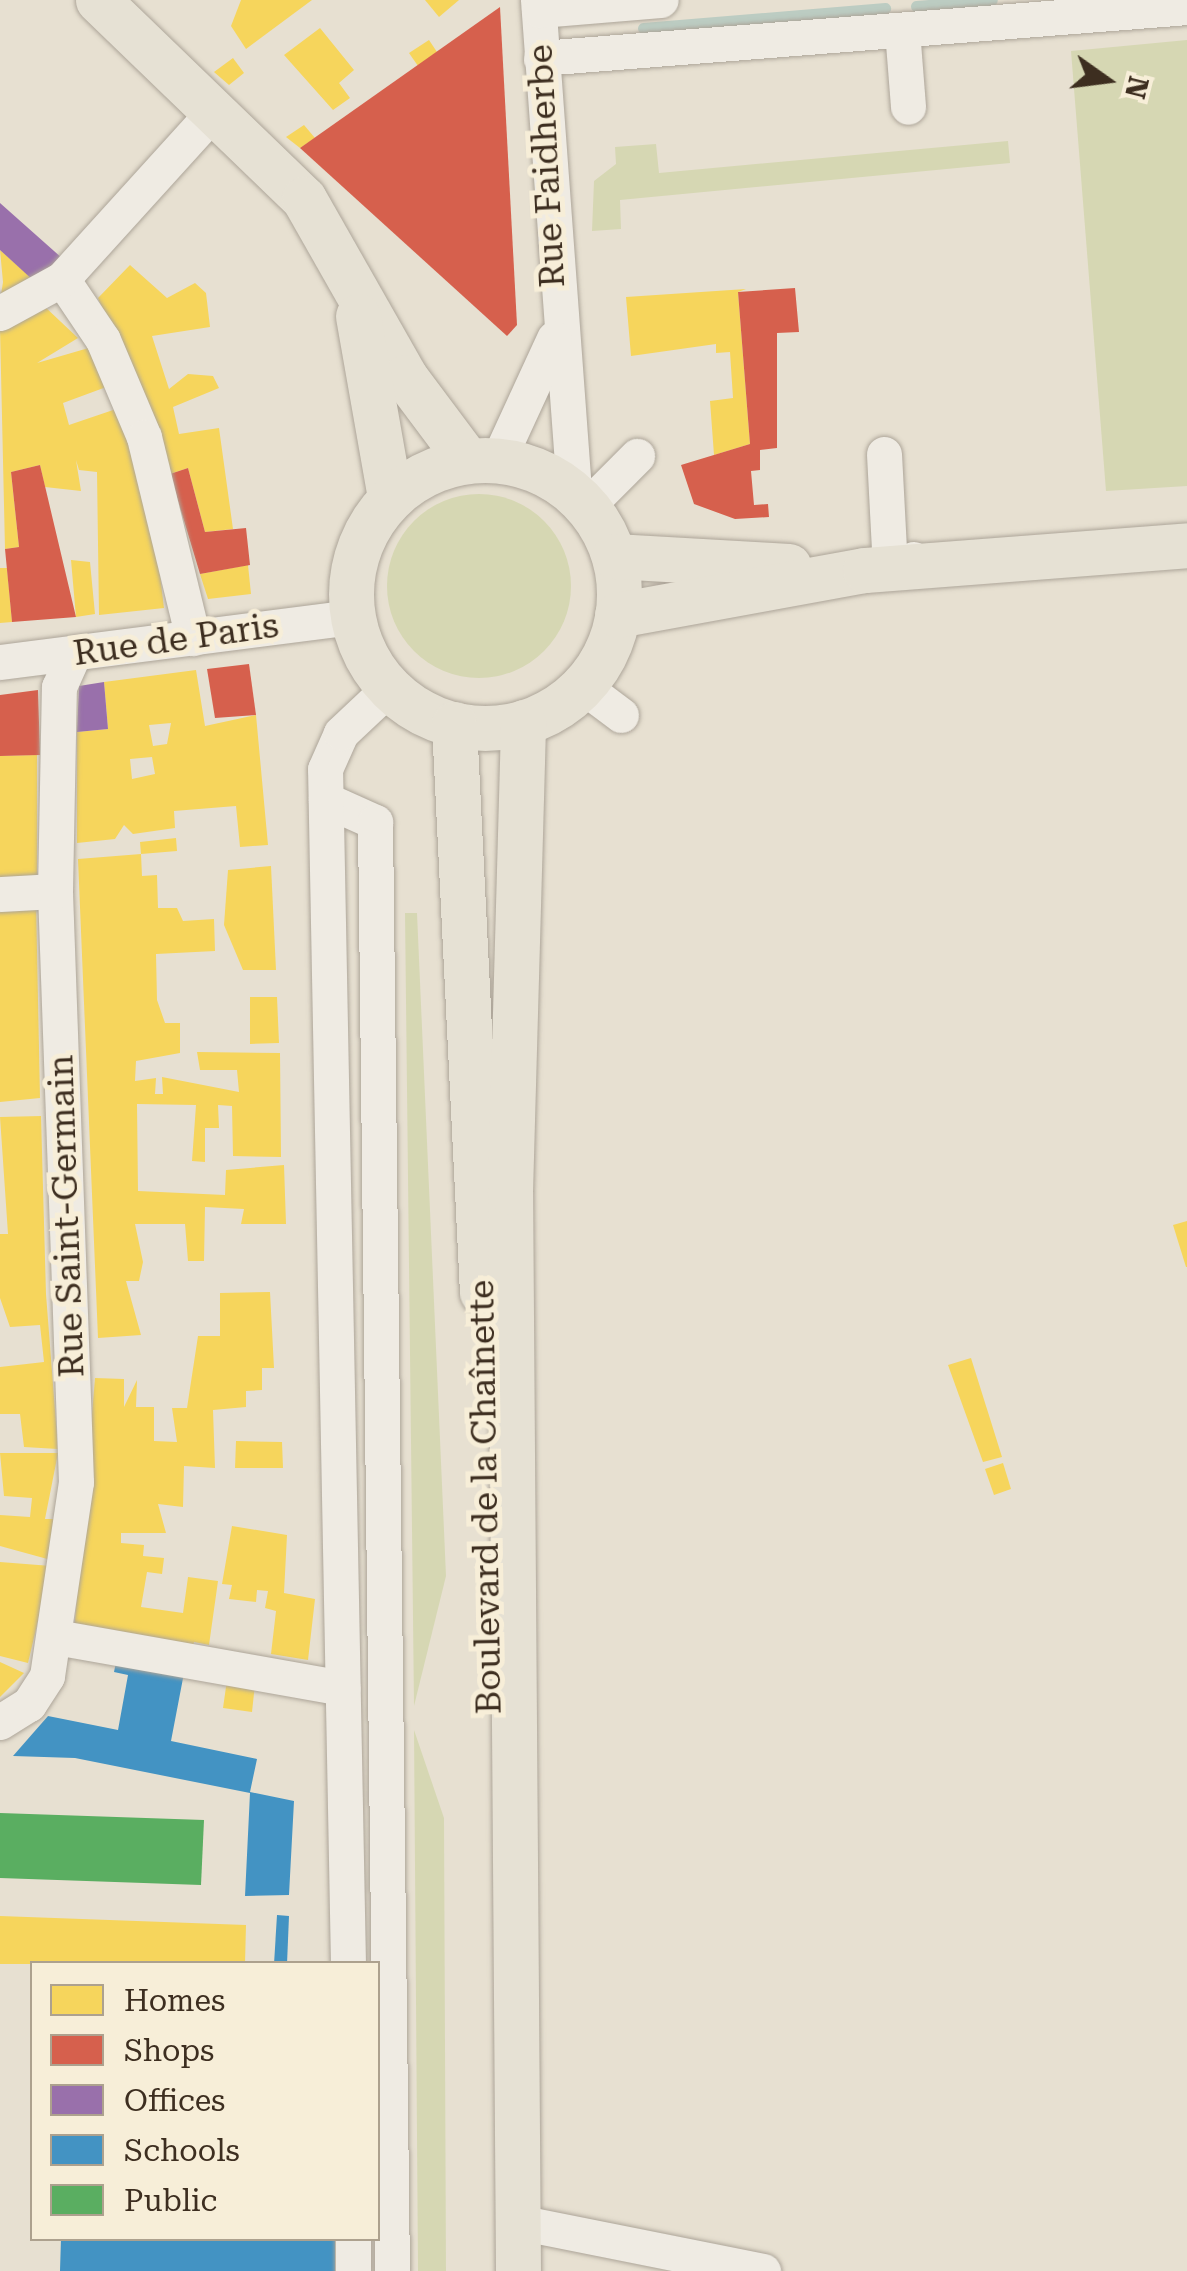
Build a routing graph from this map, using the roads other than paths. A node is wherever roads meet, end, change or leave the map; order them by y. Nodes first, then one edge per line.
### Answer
1 (98, 0) edge
2 (661, 0) edge
3 (538, 5) edge
4 (1187, 7) edge
5 (902, 30) junction
6 (541, 58) junction
7 (908, 107) dead end
8 (215, 110) junction
9 (350, 274) junction
10 (62, 280) junction
11 (0, 314) edge
12 (556, 332) junction
13 (884, 454) dead end
14 (638, 456) dead end
15 (483, 460) junction
16 (390, 498) junction
17 (580, 500) junction
18 (1187, 525) edge
19 (1187, 545) edge
20 (614, 556) junction
21 (878, 569) junction
22 (617, 615) junction
23 (353, 617) junction
24 (194, 638) junction
25 (74, 654) junction
26 (36, 658) junction
27 (0, 662) edge
28 (582, 686) junction
29 (60, 687) junction
30 (389, 688) junction
31 (621, 715) dead end
32 (523, 722) junction
33 (454, 724) junction
34 (326, 800) junction
35 (55, 891) junction
36 (0, 894) edge
37 (56, 1637) junction
38 (343, 1688) junction
39 (0, 1722) edge
40 (386, 1796) junction
41 (346, 1798) junction
42 (348, 1961) edge
43 (518, 2222) junction
44 (352, 2241) edge
45 (353, 2271) edge
46 (392, 2271) edge
47 (492, 2271) edge
48 (518, 2271) edge
49 (763, 2271) edge

1 - 8 main road
2 - 3 street
3 - 6 street, Rue Faidherbe
4 - 5 street
5 - 6 street
5 - 7 street
6 - 12 street, Rue Faidherbe
8 - 9 main road
8 - 10 street
9 - 15 main road
9 - 16 main road
10 - 11 street
10 - 24 street
12 - 15 street, Rue Faidherbe
12 - 17 street, Rue Faidherbe
13 - 21 street
14 - 17 street
15 - 16 main road
15 - 17 main road
16 - 23 main road
17 - 20 main road
18 - 21 street
19 - 21 main road
20 - 21 main road
20 - 22 main road
21 - 22 main road
22 - 28 main road
23 - 24 street, Rue de Paris
23 - 30 main road
24 - 25 street, Rue de Paris
25 - 26 street, Rue de Paris
25 - 29 street, Rue Saint-Germain
26 - 27 street, Rue de Paris
26 - 29 street
28 - 31 street
28 - 32 main road
29 - 35 street, Rue Saint-Germain
30 - 33 main road
30 - 34 street
32 - 33 main road
32 - 43 main road
33 - 47 main road, Boulevard de la Chaînette
34 - 38 street
34 - 40 street
35 - 36 street
35 - 37 street, Rue Saint-Germain
37 - 38 street
37 - 39 street, Rue Saint-Germain
38 - 41 street
40 - 41 street
40 - 46 street
41 - 42 street
43 - 48 main road
43 - 49 street
44 - 45 street

